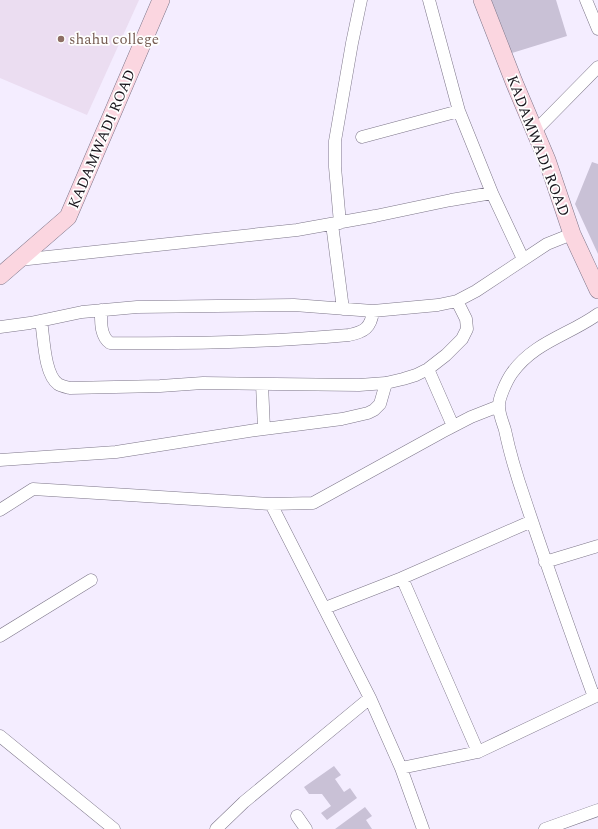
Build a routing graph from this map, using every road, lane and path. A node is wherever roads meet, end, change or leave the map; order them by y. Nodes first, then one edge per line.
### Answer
1 (161, 0) edge
2 (361, 0) edge
3 (429, 0) edge
4 (482, 0) edge
5 (586, 0) edge
6 (598, 30) edge
7 (598, 67) edge
8 (459, 111) junction
9 (535, 131) junction
10 (362, 137) dead end
11 (492, 193) junction
12 (336, 224) junction
13 (572, 234) junction
14 (522, 259) junction
15 (19, 260) junction
16 (0, 276) edge
17 (598, 290) edge
18 (457, 301) junction
19 (343, 309) junction
20 (100, 310) junction
21 (373, 311) junction
22 (598, 314) edge
23 (41, 320) junction
24 (0, 327) edge
25 (428, 369) junction
26 (386, 383) junction
27 (262, 384) junction
28 (498, 406) junction
29 (453, 426) junction
30 (264, 429) junction
31 (0, 460) edge
32 (271, 504) junction
33 (0, 510) edge
34 (532, 521) junction
35 (598, 546) edge
36 (545, 562) junction
37 (402, 578) junction
38 (91, 580) dead end
39 (325, 608) junction
40 (0, 636) edge
41 (596, 696) edge
42 (370, 698) junction
43 (0, 736) edge
44 (478, 752) junction
45 (401, 768) junction
46 (598, 810) edge
47 (297, 816) dead end
48 (114, 829) edge
49 (216, 829) edge
50 (306, 829) edge
51 (423, 829) edge
52 (545, 829) edge

1 - 15 street, KADAMWADI ROAD
2 - 12 street
3 - 8 street
4 - 9 street, KADAMWADI ROAD
5 - 6 street
7 - 9 street
8 - 10 street
8 - 11 street
9 - 13 street, KADAMWADI ROAD
11 - 12 street
11 - 14 street
12 - 15 street
12 - 19 street
13 - 14 street
13 - 17 street, KADAMWADI ROAD
14 - 18 street
15 - 16 street, KADAMWADI ROAD
18 - 21 street
18 - 25 street
19 - 20 street
19 - 21 street
20 - 21 street
20 - 23 street
22 - 28 street
23 - 24 street
23 - 27 street
25 - 26 street
25 - 29 street
26 - 27 street
26 - 30 street
27 - 30 street
28 - 29 street
28 - 34 street
29 - 32 street
30 - 31 street
32 - 33 street
32 - 39 street
34 - 36 street
34 - 37 street
35 - 36 street
36 - 41 street
37 - 39 street
37 - 44 street
38 - 40 street
39 - 42 street
41 - 44 street
42 - 45 street
42 - 49 street
43 - 48 street
44 - 45 street
45 - 51 street
46 - 52 street
47 - 50 street

